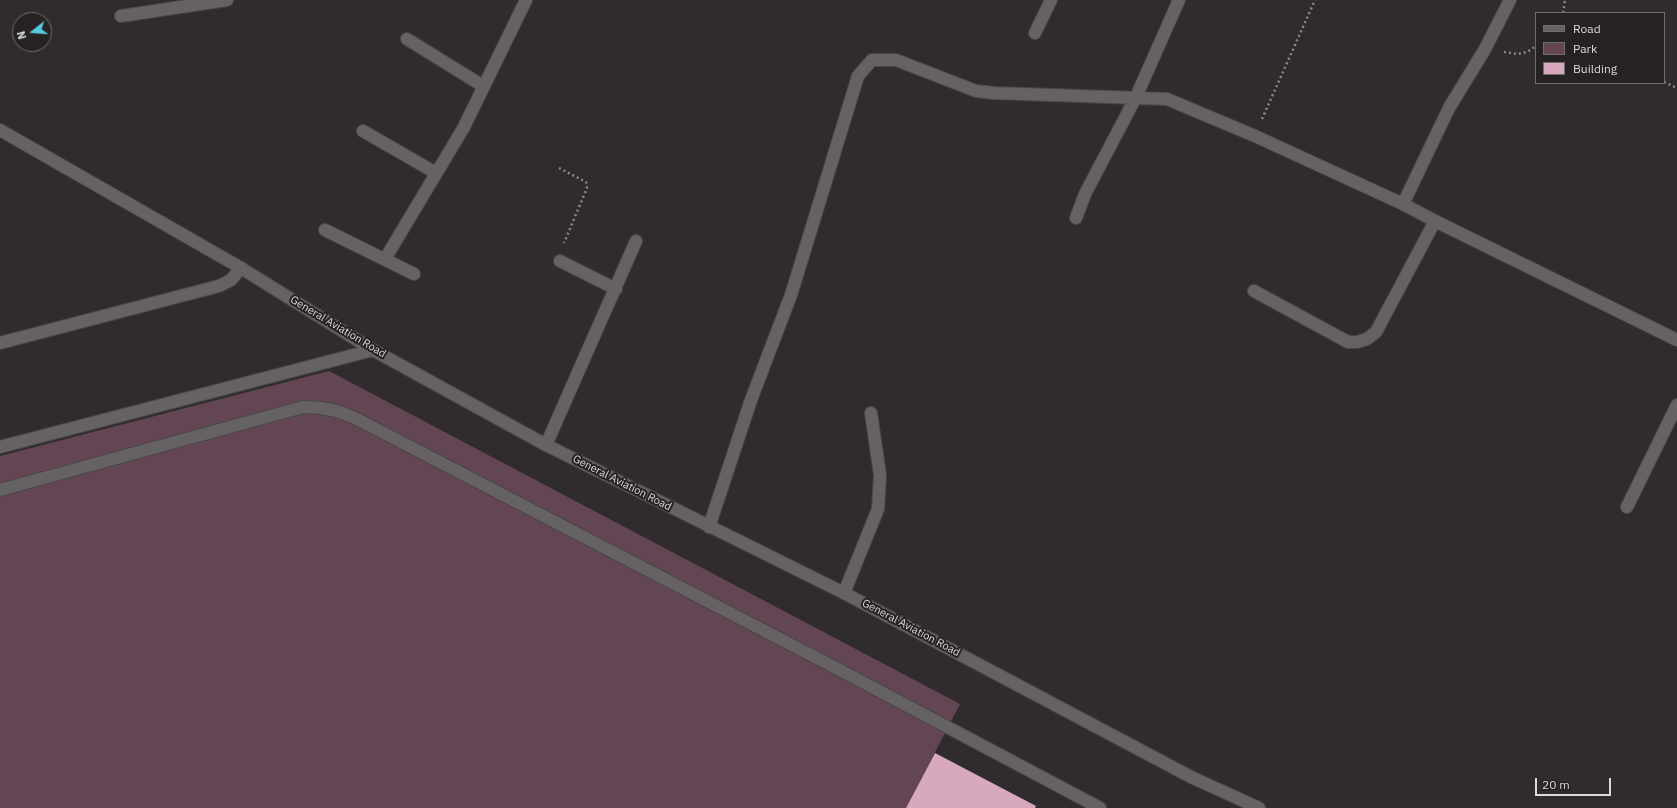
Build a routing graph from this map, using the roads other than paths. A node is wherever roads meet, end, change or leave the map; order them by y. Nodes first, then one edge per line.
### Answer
1 (227, 0) edge
2 (526, 0) edge
3 (1051, 0) edge
4 (1178, 0) edge
5 (1510, 0) edge
6 (121, 16) dead end
7 (1035, 33) dead end
8 (407, 39) dead end
9 (483, 86) junction
10 (1136, 97) junction
11 (0, 130) edge
12 (363, 131) dead end
13 (436, 173) junction
14 (1403, 204) junction
15 (1076, 218) dead end
16 (1435, 221) junction
17 (325, 230) dead end
18 (636, 241) dead end
19 (385, 259) junction
20 (560, 261) road end
21 (241, 268) junction
22 (414, 274) dead end
23 (616, 289) junction
24 (1254, 291) dead end
25 (1677, 340) edge
26 (0, 343) edge
27 (373, 350) junction
28 (1677, 405) edge
29 (872, 413) dead end
30 (546, 445) junction
31 (0, 447) edge
32 (0, 490) edge
33 (1627, 507) dead end
34 (708, 526) junction
35 (844, 593) junction
36 (1100, 808) edge
37 (1259, 808) edge

1 - 6 street
2 - 9 street
3 - 7 street
4 - 10 street
5 - 14 street
8 - 9 street
9 - 13 street
10 - 14 street
10 - 15 street
10 - 34 street
11 - 21 street, General Aviation Road
12 - 13 street
13 - 19 street
14 - 16 street
16 - 24 street
16 - 25 street
17 - 19 street
18 - 23 street
19 - 22 street
20 - 23 street
21 - 26 street
21 - 27 street, General Aviation Road
23 - 30 street
27 - 30 street, General Aviation Road
27 - 31 street
28 - 33 street
29 - 35 street
30 - 34 street, General Aviation Road
32 - 36 street
34 - 35 street, General Aviation Road
35 - 37 street, General Aviation Road

